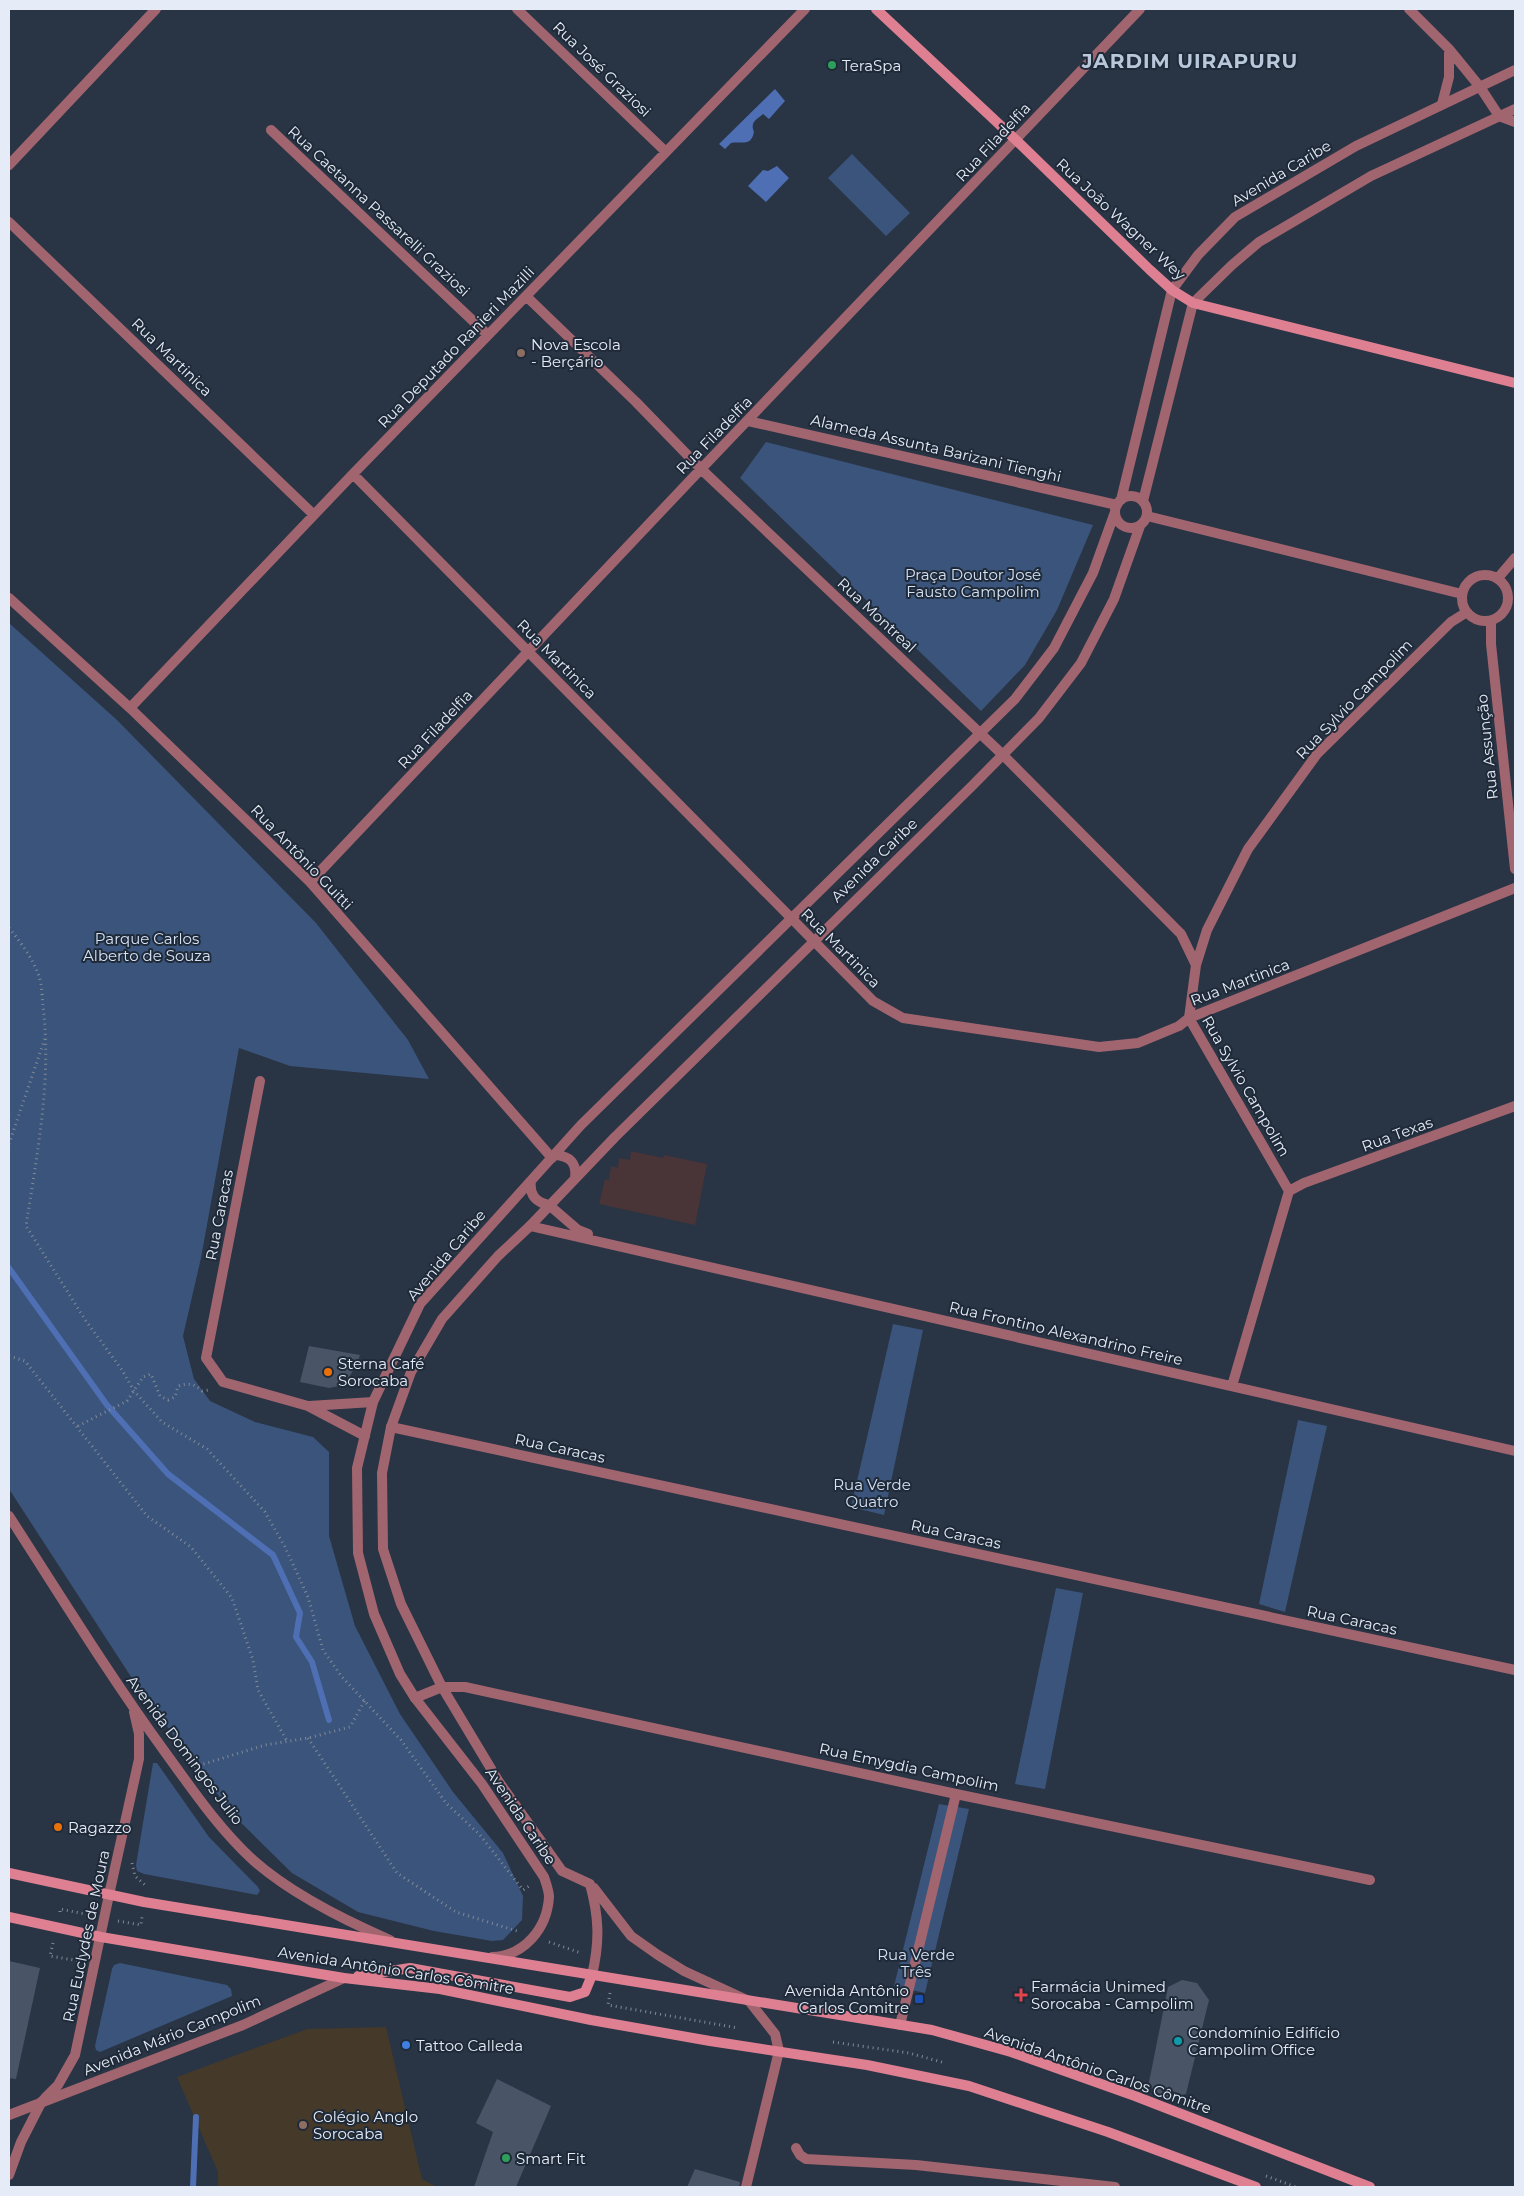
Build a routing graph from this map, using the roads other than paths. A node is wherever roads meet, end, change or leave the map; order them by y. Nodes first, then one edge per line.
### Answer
1 (156, 9) edge
2 (517, 9) edge
3 (805, 9) edge
4 (876, 9) edge
5 (1140, 9) edge
6 (1409, 9) edge
7 (1449, 48) junction
8 (1515, 70) edge
9 (1480, 87) junction
10 (1442, 104) junction
11 (1515, 109) edge
12 (1499, 116) junction
13 (1515, 122) edge
14 (270, 130) dead end
15 (1016, 140) junction
16 (666, 152) junction
17 (9, 165) edge
18 (9, 222) edge
19 (1172, 290) junction
20 (526, 296) junction
21 (1193, 303) junction
22 (488, 335) junction
23 (1515, 383) edge
24 (748, 421) junction
25 (701, 469) junction
26 (353, 474) junction
27 (1143, 501) junction
28 (1118, 506) junction
29 (314, 515) junction
30 (1147, 516) junction
31 (1140, 526) junction
32 (1515, 558) edge
33 (1498, 578) junction
34 (1462, 594) junction
35 (9, 598) edge
36 (1512, 606) edge
37 (1467, 612) junction
38 (1490, 621) junction
39 (529, 652) junction
40 (130, 708) junction
41 (980, 732) junction
42 (1003, 755) junction
43 (1515, 870) edge
44 (310, 882) junction
45 (1515, 888) edge
46 (791, 918) junction
47 (814, 940) junction
48 (1196, 965) junction
49 (1189, 1018) junction
50 (260, 1081) dead end
51 (1515, 1106) edge
52 (554, 1156) junction
53 (575, 1178) junction
54 (531, 1181) junction
55 (1289, 1191) junction
56 (549, 1205) junction
57 (530, 1226) junction
58 (609, 1244) junction
59 (1232, 1386) junction
60 (373, 1402) junction
61 (308, 1406) junction
62 (391, 1427) junction
63 (365, 1436) junction
64 (1515, 1451) edge
65 (9, 1516) edge
66 (1515, 1670) edge
67 (442, 1687) junction
68 (415, 1698) junction
69 (134, 1708) junction
70 (956, 1794) junction
71 (9, 1873) edge
72 (1370, 1880) dead end
73 (590, 1884) junction
74 (109, 1895) junction
75 (9, 1917) edge
76 (101, 1937) junction
77 (395, 1942) junction
78 (481, 1957) junction
79 (592, 1975) junction
80 (344, 1978) junction
81 (749, 2002) junction
82 (900, 2025) junction
83 (779, 2051) junction
84 (42, 2101) junction
85 (9, 2115) edge
86 (796, 2148) dead end
87 (10, 2170) edge
88 (746, 2187) edge
89 (1115, 2187) edge
90 (1256, 2187) edge
91 (1370, 2187) edge

1 - 17 street
2 - 16 street, Rua José Graziosi
3 - 16 street, Rua Deputado Ranieri Mazilli
4 - 15 main road, Rua João Wagner Wey
5 - 15 street, Rua Filadelfia
6 - 7 street
7 - 9 street
7 - 10 street
8 - 9 street, Avenida Caribe
9 - 10 street, Avenida Caribe
9 - 12 street
10 - 19 street, Avenida Caribe
11 - 12 street
12 - 13 street
12 - 21 street
14 - 22 street, Rua Caetanna Passarelli Graziosi
15 - 19 main road, Rua João Wagner Wey
15 - 24 street, Rua Filadelfia
16 - 20 street, Rua Deputado Ranieri Mazilli
18 - 29 street, Rua Martinica
19 - 21 main road, Rua João Wagner Wey
19 - 28 street, Avenida Caribe
20 - 22 street, Rua Deputado Ranieri Mazilli
20 - 25 street, Rua Montreal
21 - 23 main road, Rua João Wagner Wey
21 - 27 street
22 - 26 street, Rua Deputado Ranieri Mazilli
24 - 25 street, Rua Filadelfia
24 - 28 street, Alameda Assunta Barizani Tienghi
25 - 39 street, Rua Filadelfia
25 - 41 street, Rua Montreal
26 - 29 street, Rua Deputado Ranieri Mazilli
26 - 39 street, Rua Martinica
27 - 28 street
27 - 30 street
28 - 31 street
28 - 41 street, Avenida Caribe
29 - 40 street, Rua Deputado Ranieri Mazilli
30 - 31 street
30 - 34 street
31 - 42 street, Avenida Caribe
32 - 33 street
33 - 34 street
33 - 36 street
34 - 37 street
35 - 40 street, Rua Antônio Guitti
36 - 38 street
37 - 38 street
37 - 48 street, Rua Sylvio Campolim
38 - 43 street, Rua Assunção
39 - 44 street, Rua Filadelfia
39 - 46 street, Rua Martinica
40 - 44 street, Rua Antônio Guitti
41 - 42 street, Rua Montreal
41 - 46 street, Avenida Caribe
42 - 47 street, Avenida Caribe
42 - 48 street, Rua Montreal
44 - 52 street, Rua Antônio Guitti
45 - 49 street, Rua Martinica
46 - 47 street, Rua Martinica
46 - 52 street, Avenida Caribe
47 - 49 street, Rua Martinica
47 - 53 street, Avenida Caribe
48 - 49 street, Rua Sylvio Campolim
49 - 55 street, Rua Sylvio Campolim
50 - 61 street, Rua Caracas
51 - 55 street, Rua Texas
52 - 53 street
52 - 54 street, Avenida Caribe
53 - 56 street, Avenida Caribe
54 - 56 street
54 - 60 street, Avenida Caribe
55 - 59 street
56 - 57 street, Avenida Caribe
56 - 58 street, Rua Frontino Alexandrino Freire
57 - 58 street, Rua Frontino Alexandrino Freire
57 - 62 street, Avenida Caribe
58 - 59 street, Rua Frontino Alexandrino Freire
59 - 64 street, Rua Frontino Alexandrino Freire
60 - 61 street
60 - 63 street, Avenida Caribe
61 - 63 street
62 - 66 street, Rua Caracas
62 - 67 street, Avenida Caribe
63 - 68 street, Avenida Caribe
65 - 69 street, Avenida Domingos Julio
67 - 68 street
67 - 70 street, Rua Emygdia Campolim
67 - 73 street, Avenida Caribe
68 - 78 street, Avenida Caribe
69 - 74 street, Rua Euclydes de Moura
69 - 77 street, Avenida Domingos Julio
70 - 72 street, Rua Emygdia Campolim
70 - 82 street
71 - 74 main road, Avenida Antônio Carlos Cômitre
73 - 79 street
73 - 81 street, Avenida Caribe
74 - 76 street, Rua Euclydes de Moura
74 - 77 main road, Avenida Antônio Carlos Cômitre
75 - 76 main road, Avenida Antônio Carlos Cômitre
76 - 80 main road, Avenida Antônio Carlos Cômitre
76 - 84 street, Rua Euclydes de Moura
77 - 78 main road, Avenida Antônio Carlos Cômitre
78 - 79 main road, Avenida Antônio Carlos Cômitre
79 - 80 main road
79 - 81 main road, Avenida Antônio Carlos Cômitre
80 - 83 main road, Avenida Antônio Carlos Cômitre
80 - 84 street, Avenida Mário Campolim
81 - 82 main road, Avenida Antônio Carlos Cômitre
81 - 83 street
82 - 91 main road, Avenida Antônio Carlos Cômitre
83 - 88 street
83 - 90 main road, Avenida Antônio Carlos Cômitre
84 - 85 street, Avenida Mário Campolim
84 - 87 street
86 - 89 street

